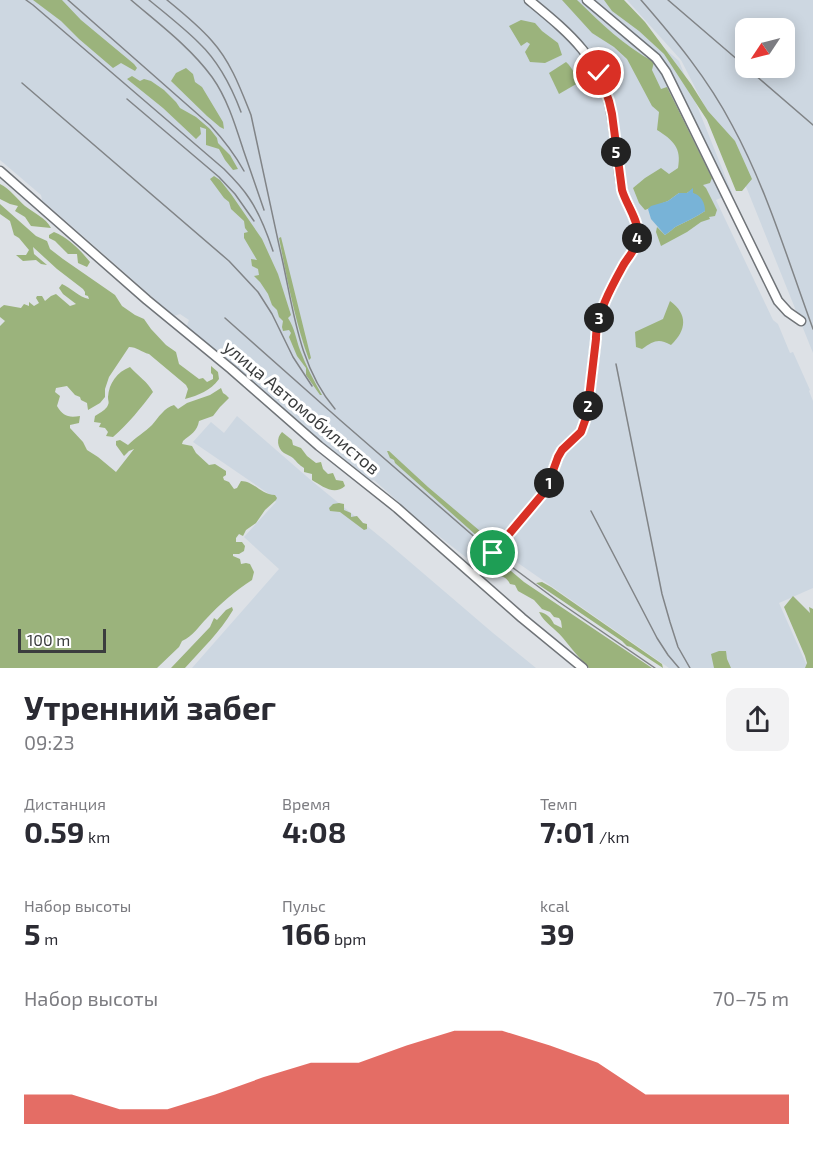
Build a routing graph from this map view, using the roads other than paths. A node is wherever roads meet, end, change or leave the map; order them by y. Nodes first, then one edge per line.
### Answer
1 (529, 0) edge
2 (587, 0) edge
3 (0, 171) edge
4 (801, 321) dead end
5 (474, 575) junction
6 (583, 668) edge

1 - 5 street
2 - 4 street
3 - 5 street, улица Автомобилистов
5 - 6 street, улица Автомобилистов

